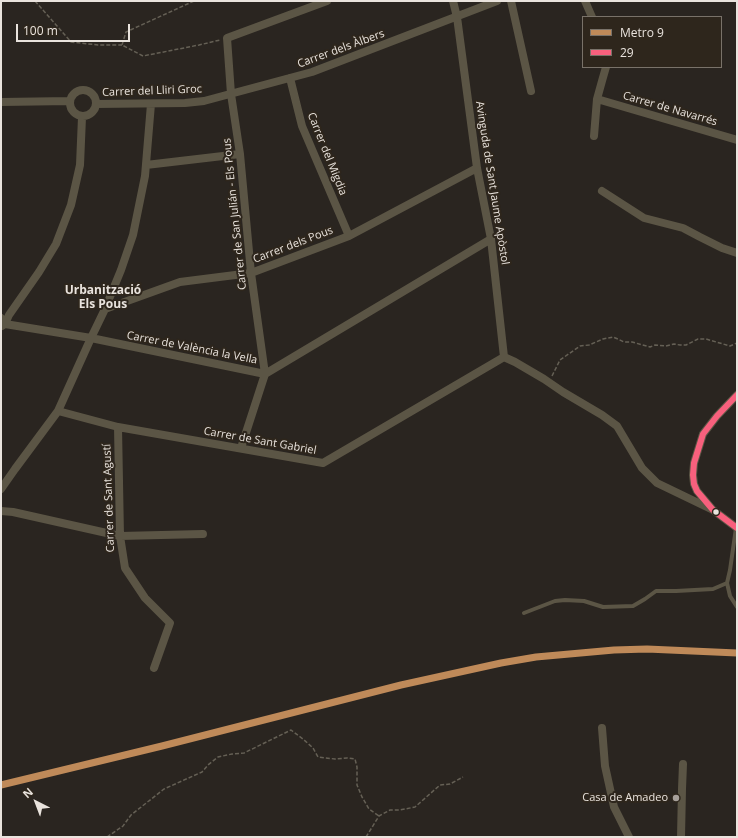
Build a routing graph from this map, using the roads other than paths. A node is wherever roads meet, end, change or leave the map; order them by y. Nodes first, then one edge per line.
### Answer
1 (327, 1) edge
2 (453, 1) edge
3 (497, 1) edge
4 (511, 1) edge
5 (585, 1) edge
6 (592, 16) edge
7 (457, 17) junction
8 (606, 68) edge
9 (290, 78) junction
10 (531, 91) dead end
11 (231, 94) junction
12 (597, 99) junction
13 (70, 101) junction
14 (1, 102) edge
15 (96, 104) junction
16 (151, 104) junction
17 (82, 117) junction
18 (594, 136) dead end
19 (737, 140) edge
20 (240, 154) junction
21 (146, 165) junction
22 (477, 168) junction
23 (602, 191) dead end
24 (349, 236) junction
25 (491, 239) junction
26 (737, 253) edge
27 (251, 273) junction
28 (105, 309) junction
29 (2, 323) edge
30 (91, 338) junction
31 (504, 358) junction
32 (265, 374) junction
33 (737, 395) edge
34 (58, 411) junction
35 (118, 427) junction
36 (241, 448) junction
37 (1, 489) edge
38 (713, 510) junction
39 (1, 511) edge
40 (737, 528) edge
41 (203, 534) dead end
42 (120, 536) junction
43 (727, 583) junction
44 (737, 607) edge
45 (524, 613) dead end
46 (154, 668) dead end
47 (602, 728) dead end
48 (683, 764) dead end
49 (629, 837) edge
50 (681, 837) edge

1 - 11 street, Carrer de San Julián - Els Pous
2 - 7 street, Avinguda de Sant Jaume Apòstol
3 - 7 street, Carrer dels Àlbers
4 - 10 street
5 - 6 street
7 - 9 street, Carrer dels Àlbers
7 - 22 street, Avinguda de Sant Jaume Apòstol
8 - 12 street
9 - 11 street, Carrer dels Àlbers
9 - 24 street, Carrer del Migdia
11 - 16 street, Carrer del Lliri Groc
11 - 20 street, Carrer de San Julián - Els Pous
12 - 18 street
12 - 19 street, Carrer de Navarrés
13 - 14 street
13 - 15 street
13 - 17 street
15 - 16 street, Carrer del Lliri Groc
15 - 17 street
16 - 21 street
17 - 29 street
20 - 21 street
20 - 27 street, Carrer de San Julián - Els Pous
21 - 28 street
22 - 24 street, Carrer dels Pous
22 - 25 street, Avinguda de Sant Jaume Apòstol
23 - 26 street
24 - 27 street, Carrer dels Pous
25 - 31 street, Avinguda de Sant Jaume Apòstol
25 - 32 street, Carrer de València la Vella
27 - 28 street, Carrer dels Pous
27 - 32 street, Carrer de San Julián - Els Pous
28 - 30 street
29 - 30 street, Carrer de València la Vella
30 - 32 street, Carrer de València la Vella
30 - 34 street
31 - 36 street, Carrer de Sant Gabriel
31 - 38 street
32 - 36 street, Carrer de San Julián - Els Pous
33 - 38 street
34 - 35 street, Carrer de Sant Gabriel
34 - 37 street
35 - 36 street, Carrer de Sant Gabriel
35 - 42 street, Carrer de Sant Agustí
38 - 40 street
39 - 42 street
40 - 43 lane
41 - 42 street
42 - 46 street, Carrer de Sant Agustí
43 - 44 lane
43 - 45 lane
47 - 49 street
48 - 50 street

